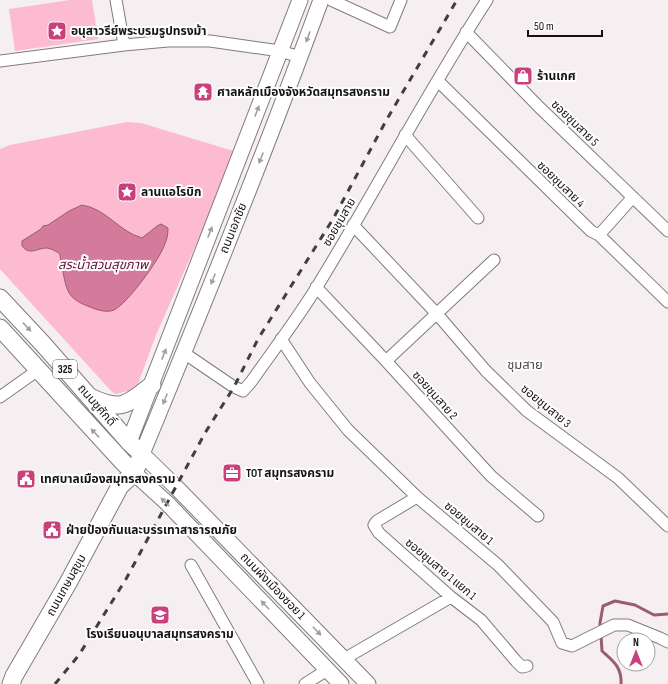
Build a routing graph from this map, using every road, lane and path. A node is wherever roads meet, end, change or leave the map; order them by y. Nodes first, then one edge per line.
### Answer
1 (116, 0) edge
2 (300, 0) edge
3 (321, 0) edge
4 (331, 0) edge
5 (401, 0) edge
6 (487, 0) edge
7 (466, 32) junction
8 (124, 45) junction
9 (280, 51) junction
10 (300, 57) junction
11 (0, 60) edge
12 (438, 81) junction
13 (405, 135) junction
14 (633, 197) junction
15 (478, 218) dead end
16 (353, 225) junction
17 (668, 231) edge
18 (599, 235) junction
19 (494, 260) dead end
20 (316, 287) junction
21 (0, 298) edge
22 (668, 302) edge
23 (437, 314) junction
24 (0, 328) edge
25 (281, 339) junction
26 (43, 344) junction
27 (184, 352) junction
28 (386, 361) junction
29 (33, 364) junction
30 (152, 385) junction
31 (88, 396) junction
32 (0, 397) edge
33 (129, 442) junction
34 (142, 454) junction
35 (128, 467) junction
36 (417, 497) junction
37 (197, 508) junction
38 (538, 516) dead end
39 (184, 521) junction
40 (668, 526) edge
41 (191, 565) dead end
42 (451, 597) junction
43 (668, 642) edge
44 (344, 659) junction
45 (527, 666) dead end
46 (327, 670) junction
47 (11, 684) edge
48 (258, 684) edge
49 (305, 684) edge
50 (341, 684) edge
51 (368, 684) edge

1 - 8 street
2 - 9 main road, ถนนเอกชัย
3 -> 10 main road, ถนนเอกชัย
4 - 5 street
6 - 7 street, ซอยชุมสาย
7 - 12 street, ซอยชุมสาย
7 - 14 street, ซอยชุมสาย 5
8 - 9 street
8 - 11 street
9 - 10 street
30 -> 9 main road, ถนนเอกชัย
10 -> 27 main road, ถนนเอกชัย
12 - 13 street, ซอยชุมสาย
12 - 18 street, ซอยชุมสาย 4
13 - 15 street
13 - 16 street, ซอยชุมสาย
14 - 17 street, ซอยชุมสาย 5
14 - 18 street
16 - 20 street, ซอยชุมสาย
16 - 23 street, ซอยชุมสาย 3
18 - 22 street, ซอยชุมสาย 4
19 - 23 street
20 - 25 street, ซอยชุมสาย
20 - 28 street, ซอยชุมสาย 2
21 -> 26 main road, ถนนชูศักดิ์ / 325
23 - 28 street
23 - 40 street, ซอยชุมสาย 3
24 - 29 main road, ถนนชูศักดิ์ / 325
25 - 27 street, ซอยชุมสาย
25 - 36 street, ซอยชุมสาย 1
26 - 29 main road
26 - 31 main road, ถนนชูศักดิ์ / 325
27 -> 34 main road, ถนนเอกชัย
28 - 38 street, ซอยชุมสาย 2
29 - 32 street
35 -> 29 main road, ถนนชูศักดิ์ / 325
30 - 31 main road
30 - 33 main road, ถนนเอกชัย
31 - 33 main road, ถนนชูศักดิ์ / 325
33 - 34 main road, ถนนชูศักดิ์
33 - 35 main road
34 - 35 main road
34 - 37 main road, ถนนผังเมืองซอย 1
39 -> 35 main road, ถนนผังเมืองซอย 1
35 - 47 main road, ถนนเกษมสุขุม
36 - 42 street, ซอยชุมสาย 1 แยก 1
36 - 43 street, ซอยชุมสาย 1
37 - 39 main road
37 -> 44 main road, ถนนผังเมืองซอย 1
46 -> 39 main road, ถนนผังเมืองซอย 1
41 - 48 street
42 - 44 street
42 - 45 street, ซอยชุมสาย 1 แยก 1
44 - 51 main road, ถนนผังเมืองซอย 1
46 - 49 street
46 - 50 main road, ถนนผังเมืองซอย 1

